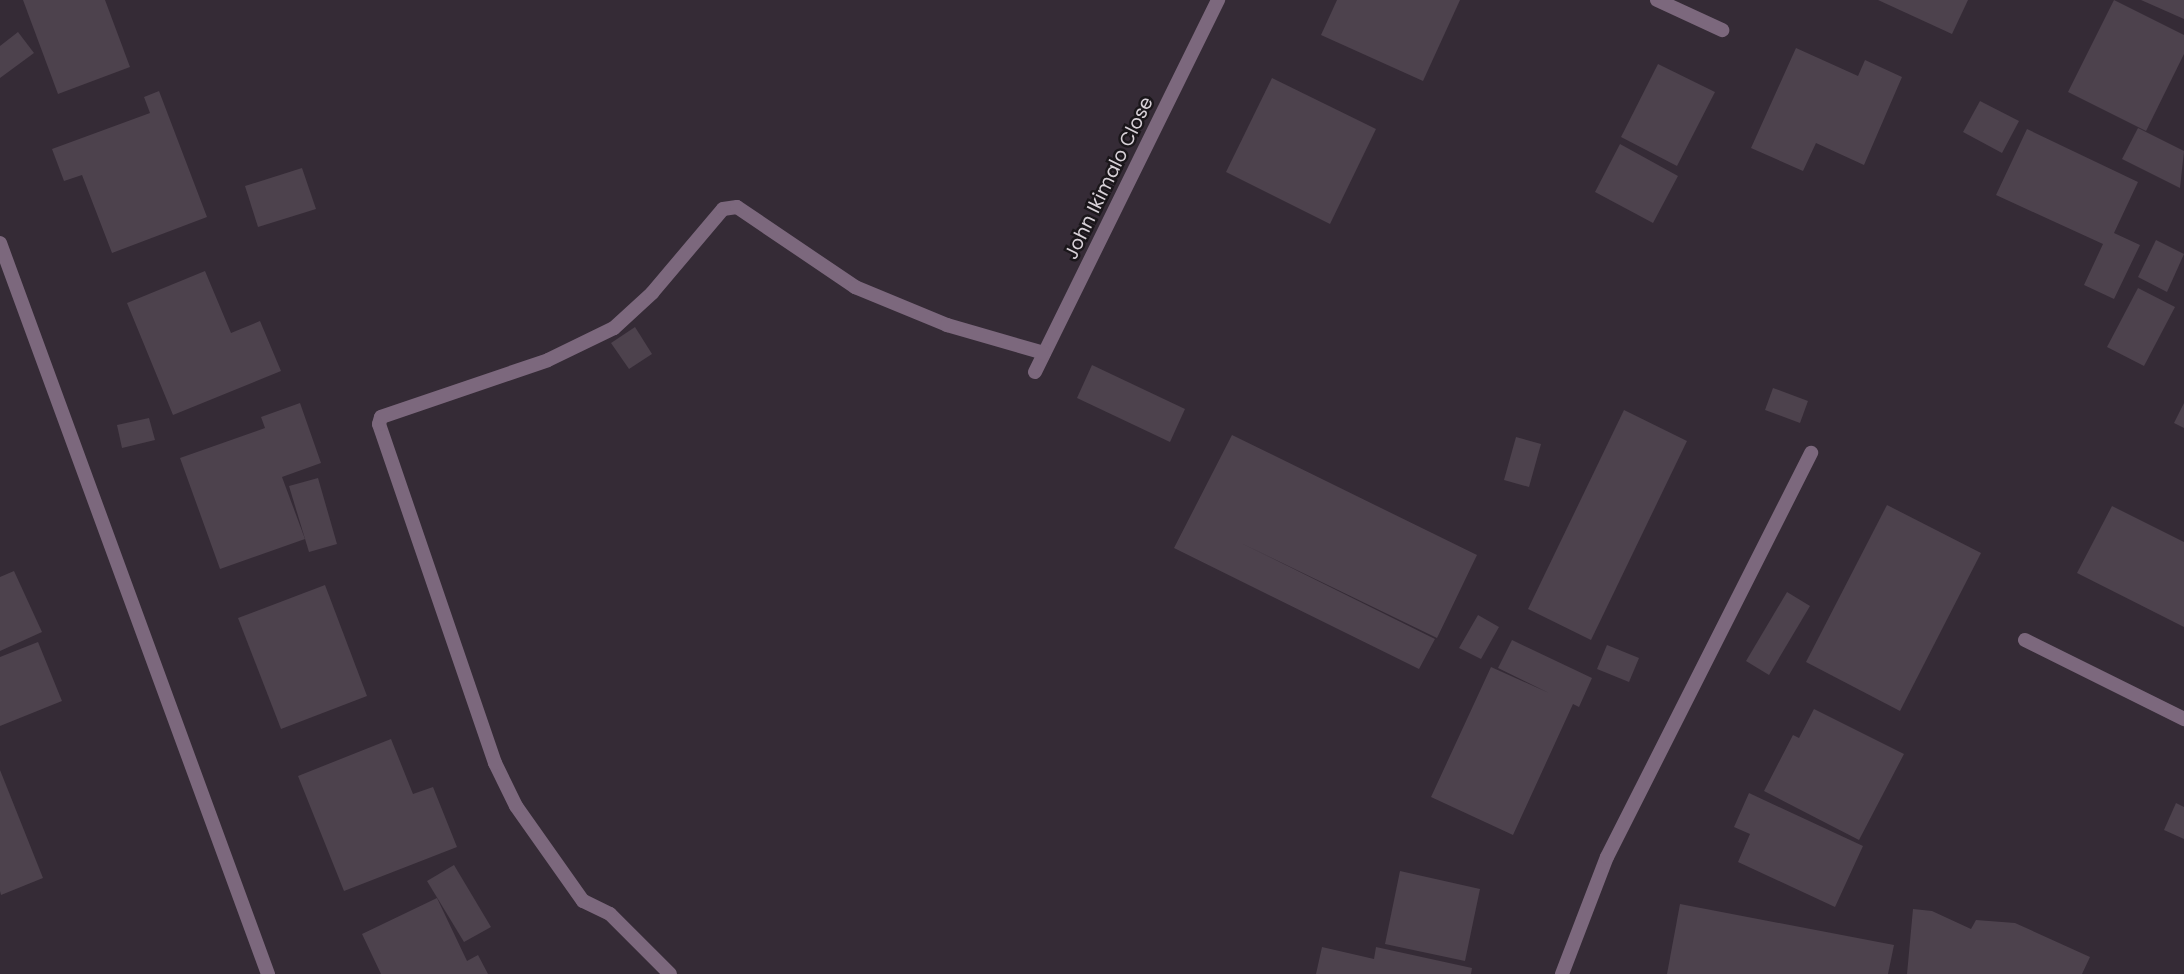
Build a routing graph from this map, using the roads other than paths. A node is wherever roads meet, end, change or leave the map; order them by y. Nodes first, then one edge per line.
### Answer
1 (1218, 0) edge
2 (1657, 0) edge
3 (1722, 30) dead end
4 (0, 243) edge
5 (1044, 352) junction
6 (1035, 372) dead end
7 (1811, 453) dead end
8 (2025, 640) dead end
9 (2184, 719) edge
10 (268, 974) edge
11 (670, 974) edge
12 (1562, 974) edge

1 - 5 street, John Ikimalo Close
2 - 3 street
4 - 10 street
5 - 6 street, John Ikimalo Close
5 - 11 street
7 - 12 street
8 - 9 street

